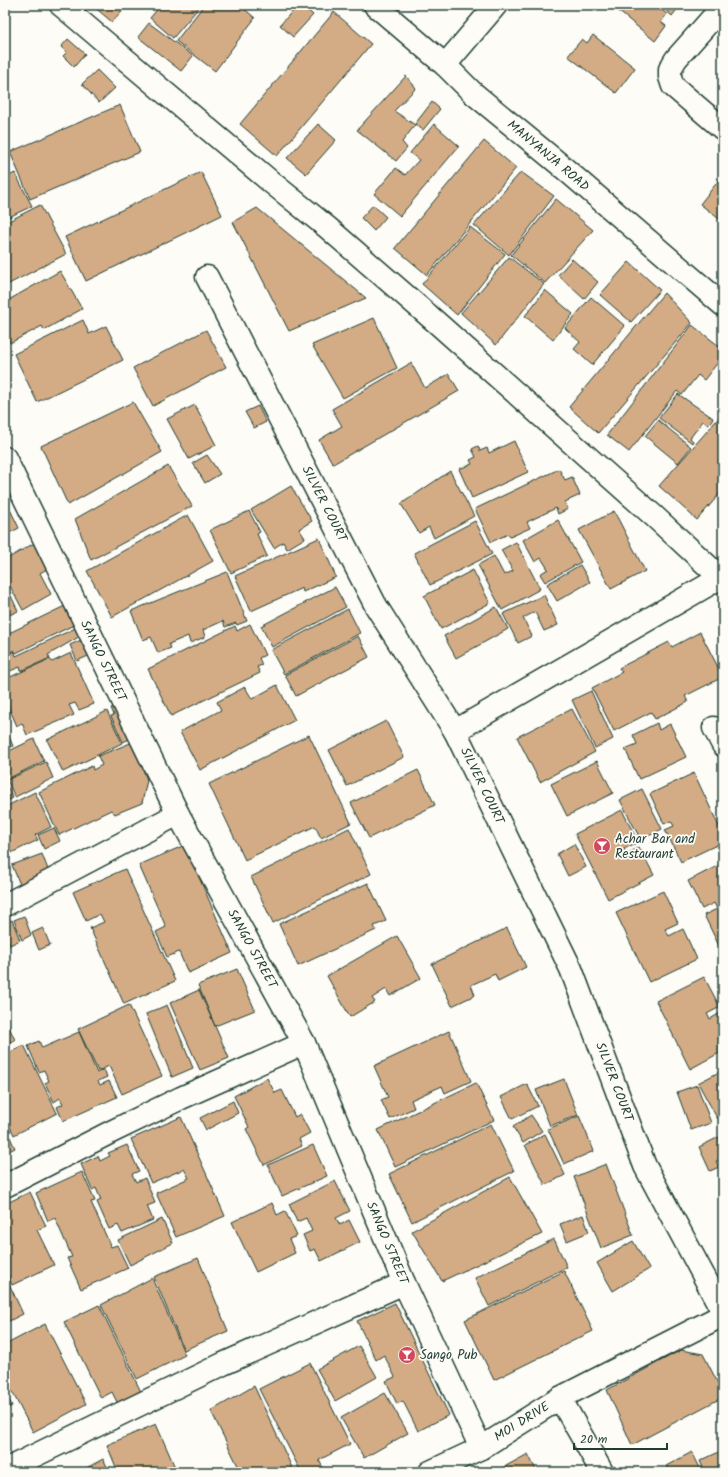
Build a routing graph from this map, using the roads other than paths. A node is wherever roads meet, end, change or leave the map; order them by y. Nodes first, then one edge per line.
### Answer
1 (61, 5) edge
2 (375, 5) edge
3 (496, 5) edge
4 (723, 6) edge
5 (445, 65) junction
6 (723, 129) edge
7 (207, 277) dead end
8 (723, 305) edge
9 (5, 458) edge
10 (722, 579) edge
11 (454, 731) junction
12 (178, 814) junction
13 (5, 905) edge
14 (304, 1043) junction
15 (5, 1186) edge
16 (404, 1283) junction
17 (723, 1314) edge
18 (560, 1398) junction
19 (481, 1448) junction
20 (5, 1470) edge
21 (430, 1472) edge
22 (602, 1472) edge

1 - 10 street
2 - 5 street, MANYANJA ROAD
3 - 5 street
4 - 6 street
5 - 8 street, MANYANJA ROAD
7 - 11 street, SILVER COURT
9 - 12 street, SANGO STREET
10 - 11 street
11 - 17 street, SILVER COURT
12 - 13 street
12 - 14 street, SANGO STREET
14 - 15 street
14 - 16 street, SANGO STREET
16 - 19 street, SANGO STREET
16 - 20 street
17 - 18 street
18 - 19 street, MOI DRIVE
18 - 22 street, MOI DRIVE
19 - 21 street, MOI DRIVE

